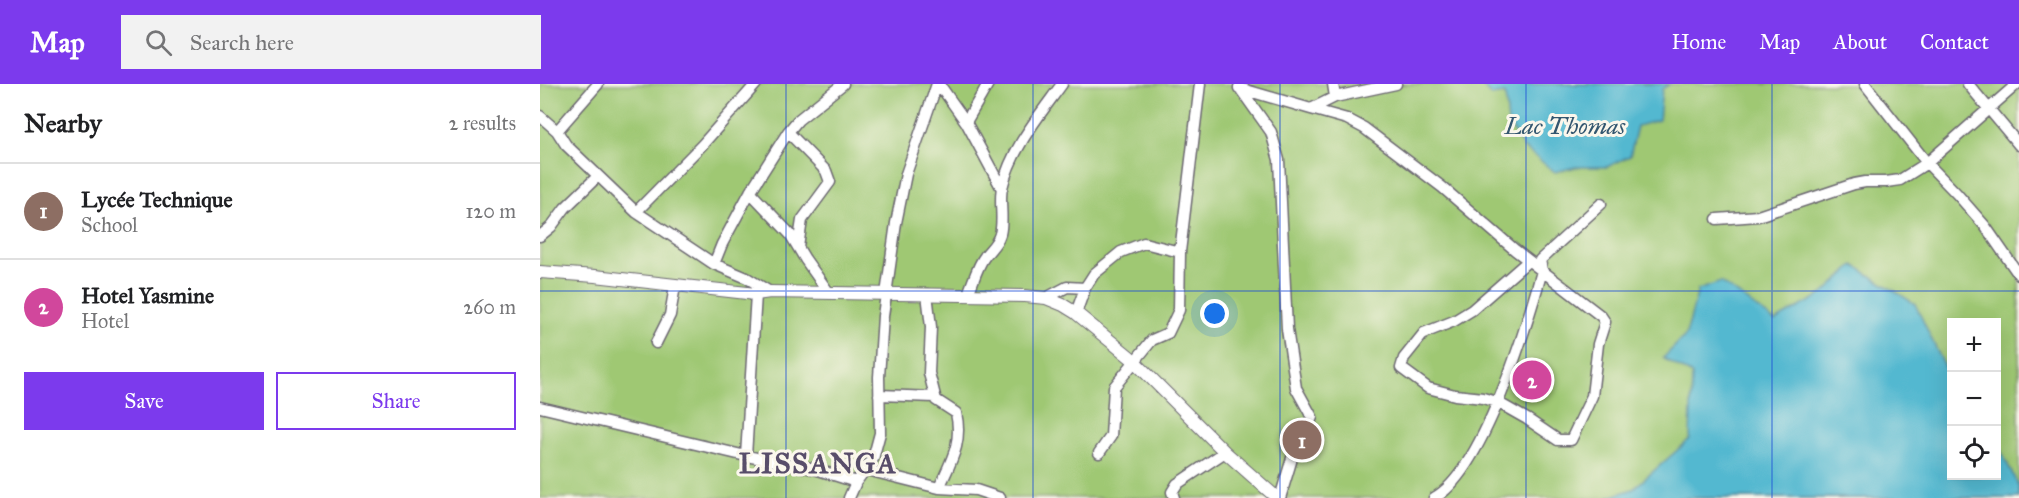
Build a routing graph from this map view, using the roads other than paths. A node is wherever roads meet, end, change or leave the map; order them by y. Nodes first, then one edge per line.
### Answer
1 (598, 84) edge
2 (756, 84) edge
3 (843, 84) edge
4 (938, 84) edge
5 (988, 84) edge
6 (1062, 84) edge
7 (1200, 84) edge
8 (1333, 84) edge
9 (1396, 84) edge
10 (1865, 84) edge
11 (1968, 84) edge
12 (2017, 84) edge
13 (1238, 85) edge
14 (1335, 97) junction
15 (1311, 109) junction
16 (1989, 109) junction
17 (540, 116) edge
18 (966, 122) junction
19 (556, 131) junction
20 (788, 132) junction
21 (2019, 145) edge
22 (1927, 163) junction
23 (598, 176) junction
24 (1002, 189) junction
25 (750, 192) junction
26 (1601, 204) dead end
27 (636, 212) junction
28 (1717, 219) dead end
29 (540, 236) edge
30 (798, 247) junction
31 (1180, 252) junction
32 (1528, 261) junction
33 (714, 264) junction
34 (1542, 271) junction
35 (540, 272) edge
36 (2019, 275) edge
37 (675, 286) junction
38 (1085, 288) junction
39 (770, 292) junction
40 (829, 293) junction
41 (756, 294) junction
42 (885, 294) junction
43 (927, 294) junction
44 (968, 294) junction
45 (1046, 298) junction
46 (1076, 313) junction
47 (656, 343) dead end
48 (1135, 362) junction
49 (879, 395) junction
50 (935, 397) junction
51 (1497, 402) junction
52 (540, 407) edge
53 (1225, 452) junction
54 (1099, 453) dead end
55 (746, 456) junction
56 (867, 470) junction
57 (856, 482) junction
58 (939, 488) junction
59 (849, 498) edge
60 (1000, 498) edge
61 (1174, 498) edge
62 (1278, 498) edge
63 (1434, 498) edge

1 - 19 street
2 - 27 street
3 - 20 street
4 - 18 street
4 - 42 street
5 - 18 street
6 - 24 street
7 - 31 street
8 - 14 street
9 - 14 street
10 - 22 street
11 - 16 street
12 - 16 street
13 - 15 street
13 - 62 street
14 - 15 street
15 - 32 street
16 - 21 street
16 - 22 street
17 - 19 street
18 - 24 street
19 - 23 street
20 - 25 street
20 - 30 street
22 - 28 street
22 - 36 street
23 - 27 street
23 - 29 street
24 - 44 street
25 - 30 street
25 - 33 street
26 - 34 street
27 - 33 street
30 - 40 street
31 - 38 street
31 - 48 street
32 - 34 street
32 - 51 street
33 - 39 street
34 - 51 street
34 - 51 street
35 - 37 street
37 - 41 street
37 - 47 street
38 - 45 street
38 - 46 street
39 - 40 street
39 - 41 street
40 - 42 street
41 - 55 street
42 - 43 street
42 - 49 street
43 - 44 street
43 - 50 street
44 - 45 street
45 - 46 street
46 - 48 street
48 - 53 street
48 - 54 street
49 - 50 street
49 - 56 street
50 - 58 street
51 - 63 street
52 - 55 street
53 - 61 street
53 - 62 street
55 - 57 street
56 - 57 street
56 - 58 street
57 - 59 street
58 - 60 street

